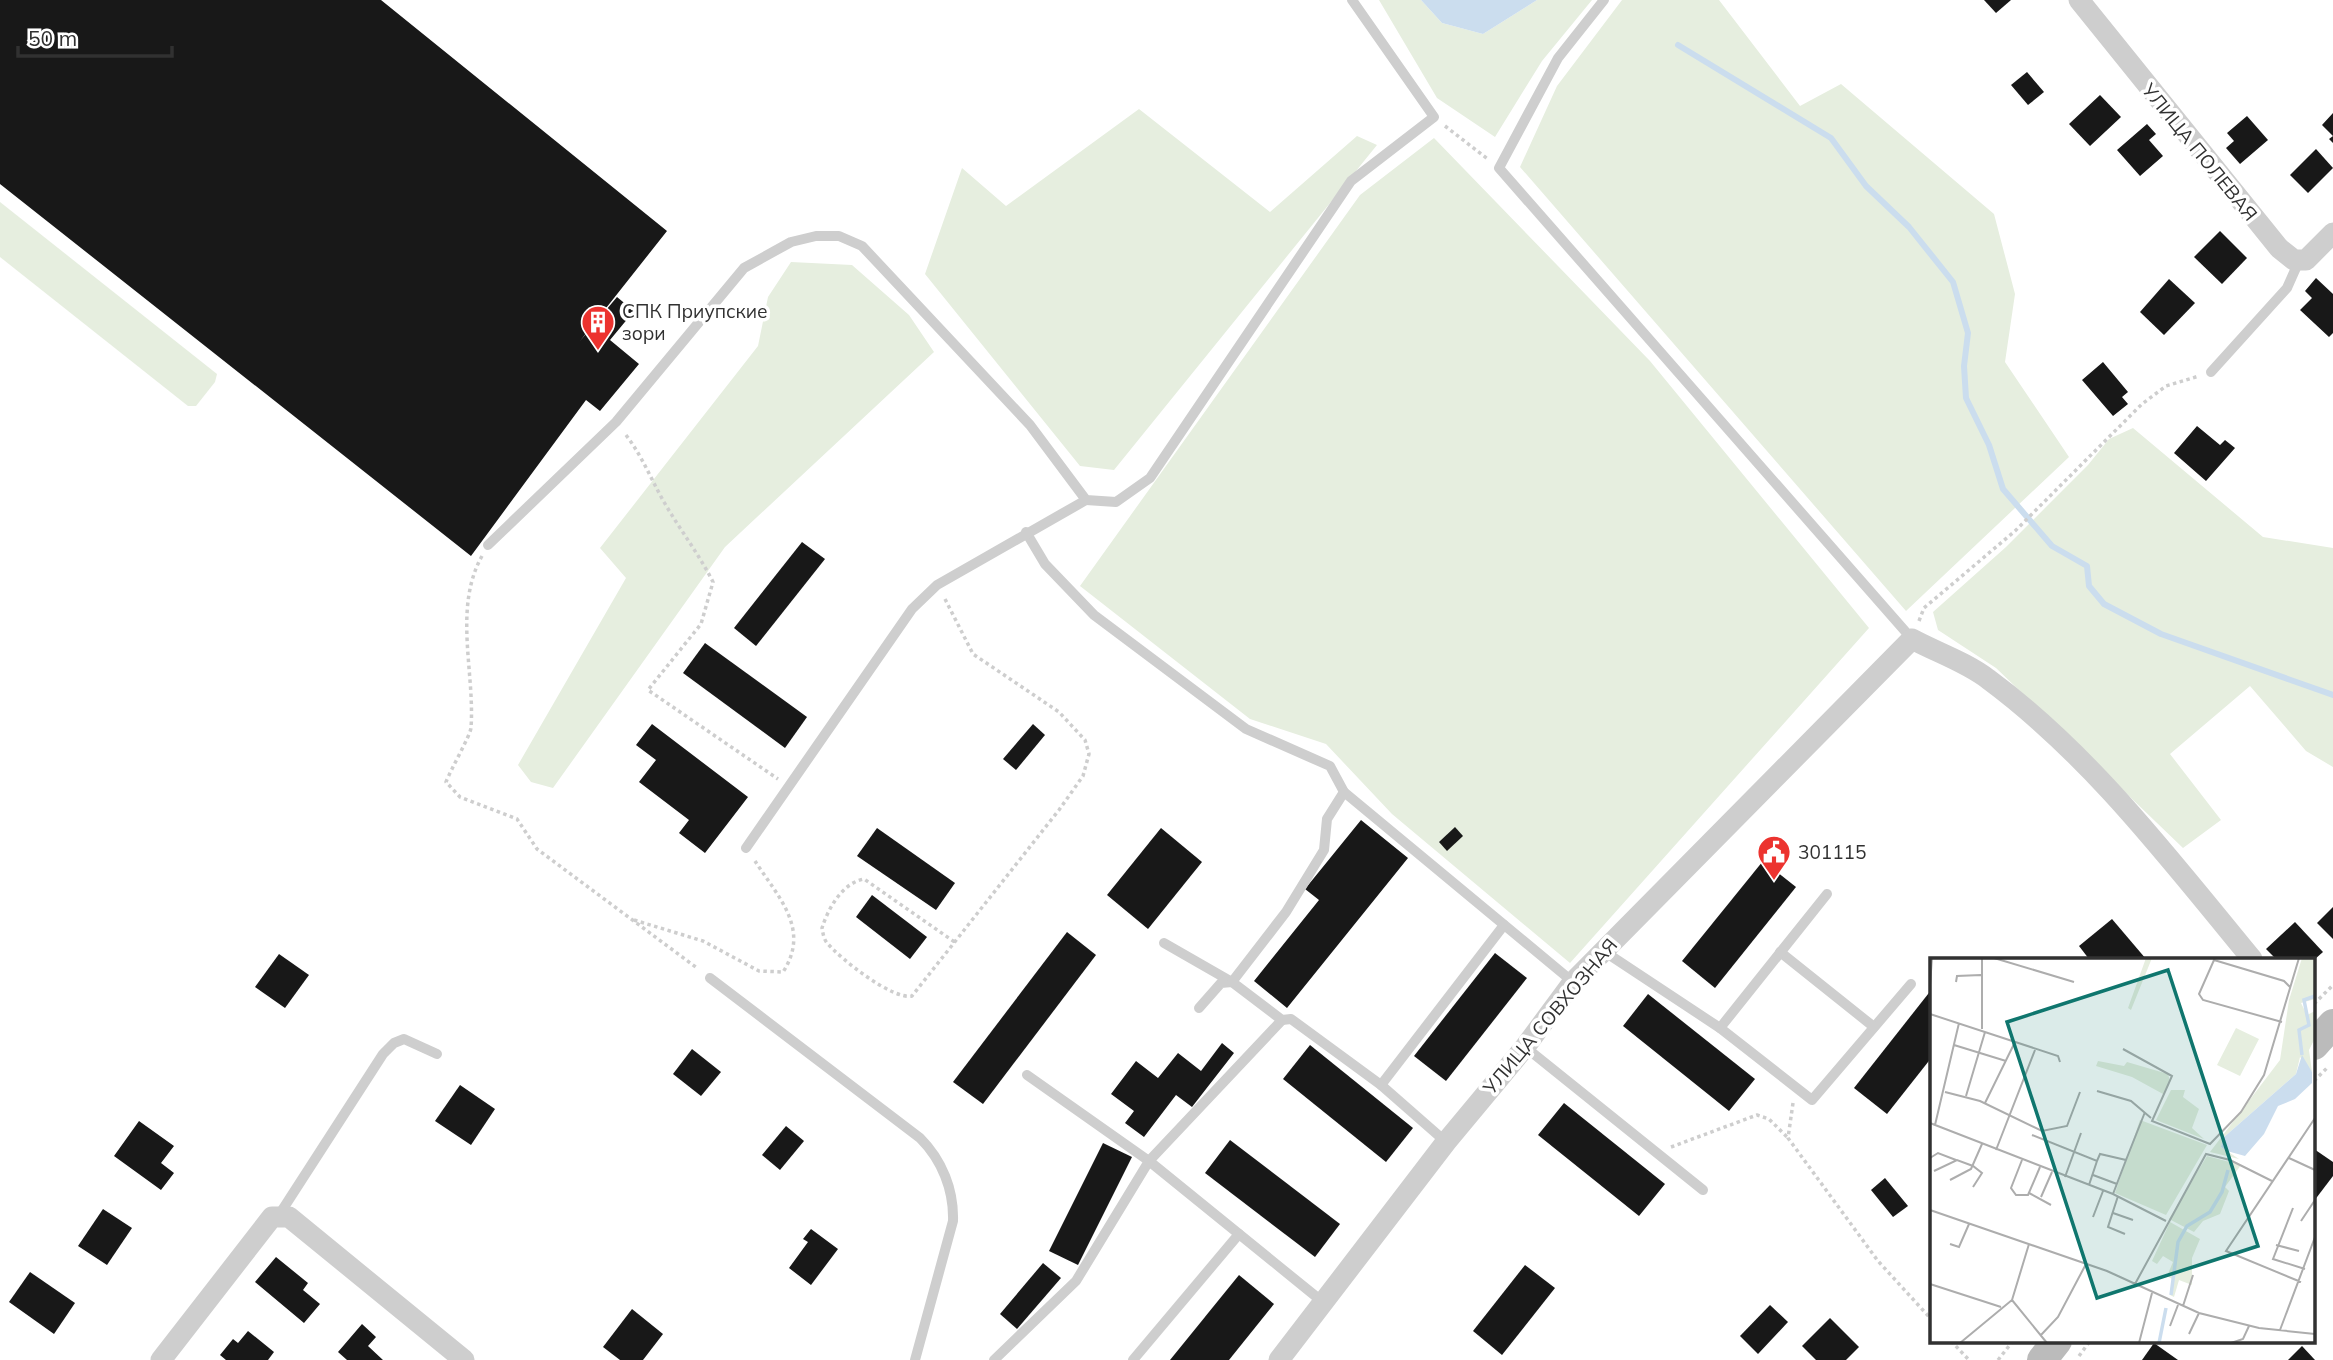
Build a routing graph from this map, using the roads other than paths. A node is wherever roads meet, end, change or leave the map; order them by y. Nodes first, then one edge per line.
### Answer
1 (1352, 0) edge
2 (1604, 0) edge
3 (2079, 0) edge
4 (2333, 233) edge
5 (2299, 261) junction
6 (2211, 372) road end
7 (1086, 500) junction
8 (1026, 532) junction
9 (488, 545) road end
10 (1912, 639) junction
11 (1344, 792) junction
12 (746, 848) road end
13 (1827, 894) dead end
14 (1504, 925) junction
15 (1164, 943) dead end
16 (1602, 950) junction
17 (1780, 952) junction
18 (2251, 958) edge
19 (710, 978) road end
20 (1232, 982) junction
21 (1573, 982) junction
22 (1911, 984) dead end
23 (1199, 1008) dead end
24 (1282, 1020) junction
25 (1874, 1027) junction
26 (1720, 1028) junction
27 (1525, 1047) junction
28 (437, 1054) dead end
29 (1027, 1075) dead end
30 (1381, 1085) junction
31 (1446, 1142) junction
32 (1149, 1161) junction
33 (1703, 1190) dead end
34 (279, 1215) junction
35 (1239, 1234) junction
36 (1324, 1303) junction
37 (2056, 1342) edge
38 (169, 1357) edge
39 (464, 1360) edge
40 (915, 1360) edge
41 (994, 1360) edge
42 (1133, 1360) edge
43 (1279, 1360) edge
44 (2042, 1360) edge

1 - 7 lane
2 - 10 lane
3 - 5 street, УЛИЦА ПОЛЕВАЯ
4 - 5 street
5 - 6 lane
7 - 8 lane
7 - 9 lane
8 - 11 lane
8 - 12 lane
10 - 16 street, УЛИЦА СОВХОЗНАЯ
10 - 18 street
11 - 14 lane
11 - 20 lane
13 - 17 lane
14 - 21 lane
14 - 30 lane
15 - 20 lane
16 - 21 street, УЛИЦА СОВХОЗНАЯ
16 - 26 lane
17 - 25 lane
17 - 26 lane
19 - 40 lane
20 - 23 lane
20 - 24 lane
21 - 27 street, УЛИЦА СОВХОЗНАЯ
22 - 25 lane
24 - 30 lane
24 - 32 lane
25 - 26 lane
27 - 31 street, УЛИЦА СОВХОЗНАЯ
27 - 33 lane
28 - 34 lane
29 - 32 lane
30 - 31 lane
31 - 36 street, УЛИЦА СОВХОЗНАЯ
32 - 35 lane
32 - 41 lane
34 - 38 street
34 - 39 street
35 - 36 lane
35 - 42 lane
36 - 43 street, УЛИЦА СОВХОЗНАЯ
37 - 44 main road

